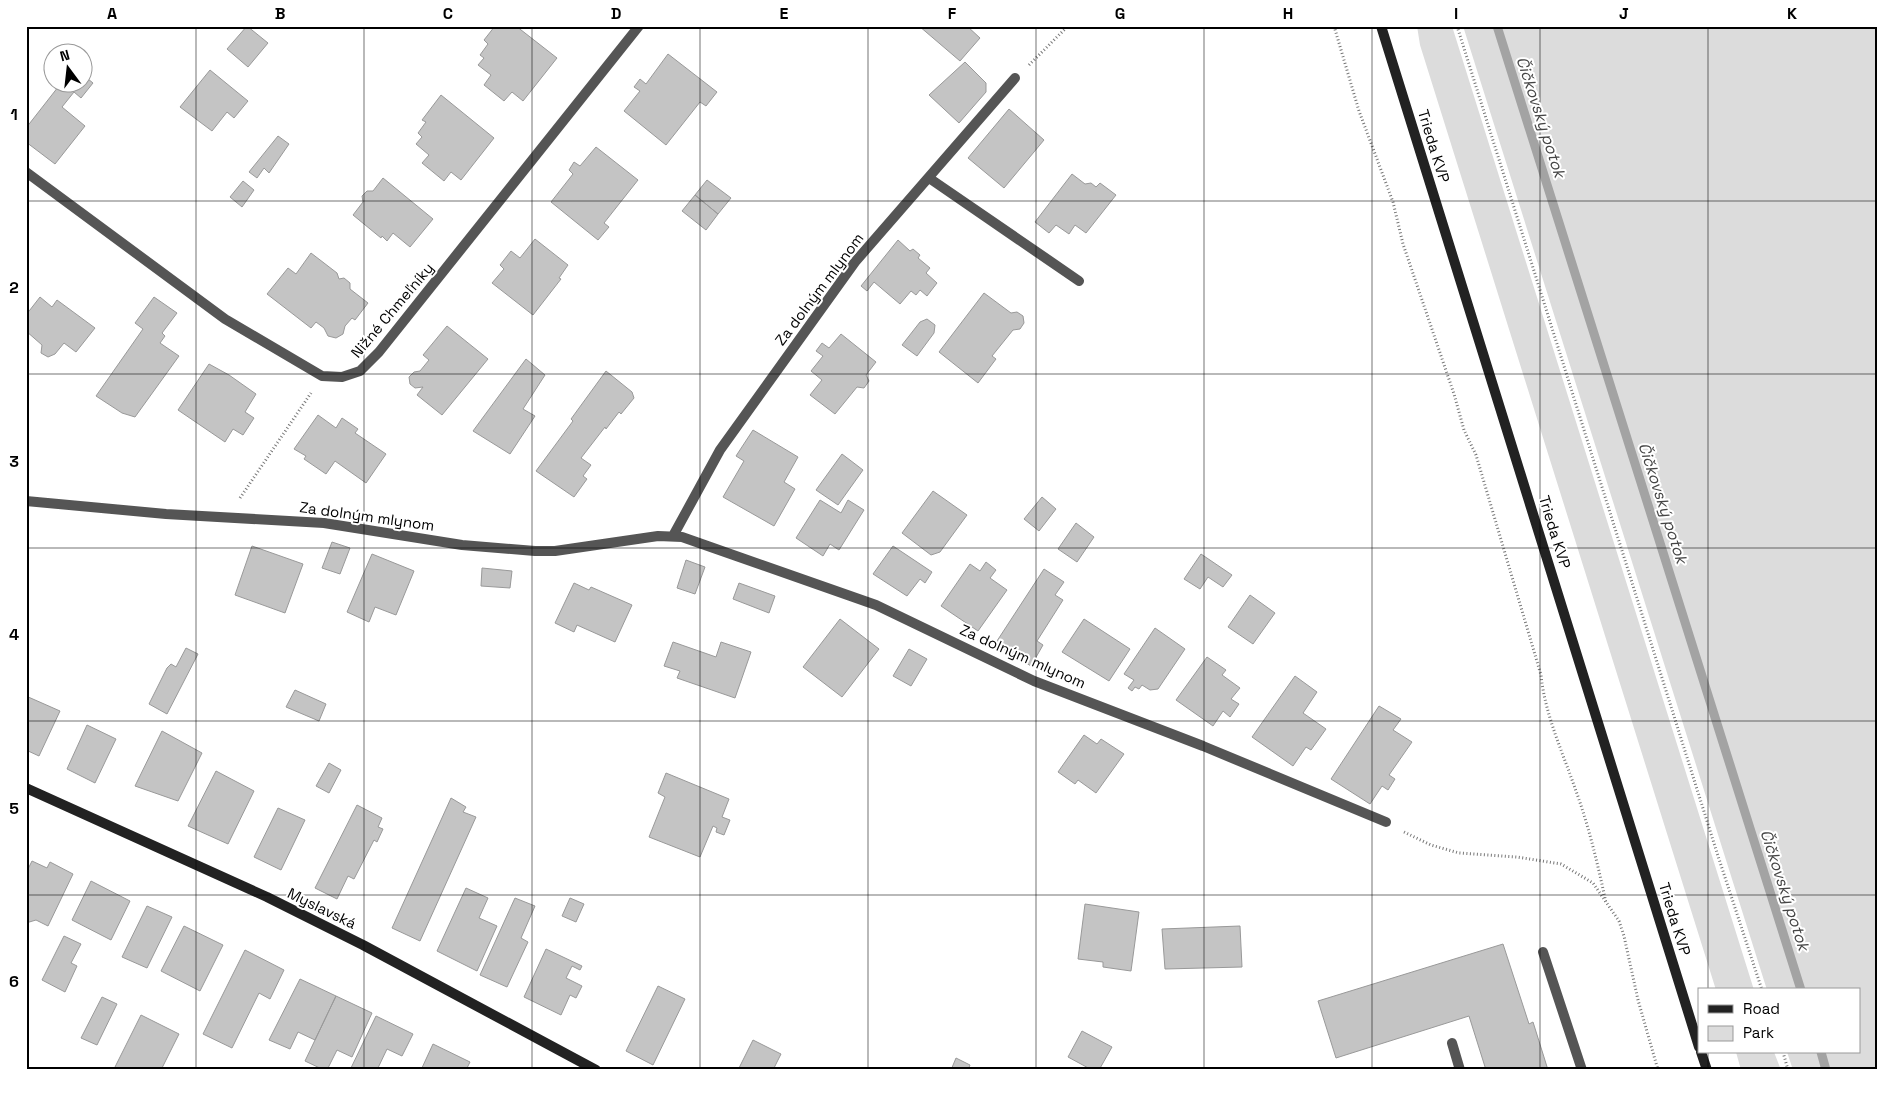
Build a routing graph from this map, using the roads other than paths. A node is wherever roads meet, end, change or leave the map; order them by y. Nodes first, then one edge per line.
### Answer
1 (639, 26) edge
2 (1381, 26) edge
3 (1016, 78) road end
4 (26, 172) edge
5 (929, 178) junction
6 (1079, 281) dead end
7 (26, 500) edge
8 (673, 536) junction
9 (26, 788) edge
10 (1386, 822) road end
11 (1543, 952) dead end
12 (1452, 1044) dead end
13 (1698, 1044) edge
14 (1702, 1054) edge
15 (596, 1070) edge
16 (1460, 1070) edge
17 (1582, 1070) edge
18 (1707, 1070) edge

1 - 4 street, Nižné Chmeľníky
2 - 13 street, Trieda KVP
3 - 5 street, Za dolným mlynom
5 - 6 street
5 - 8 street, Za dolným mlynom
7 - 8 street, Za dolným mlynom
8 - 10 street, Za dolným mlynom
9 - 15 street, Myslavská
11 - 17 street
12 - 16 street
14 - 18 street

